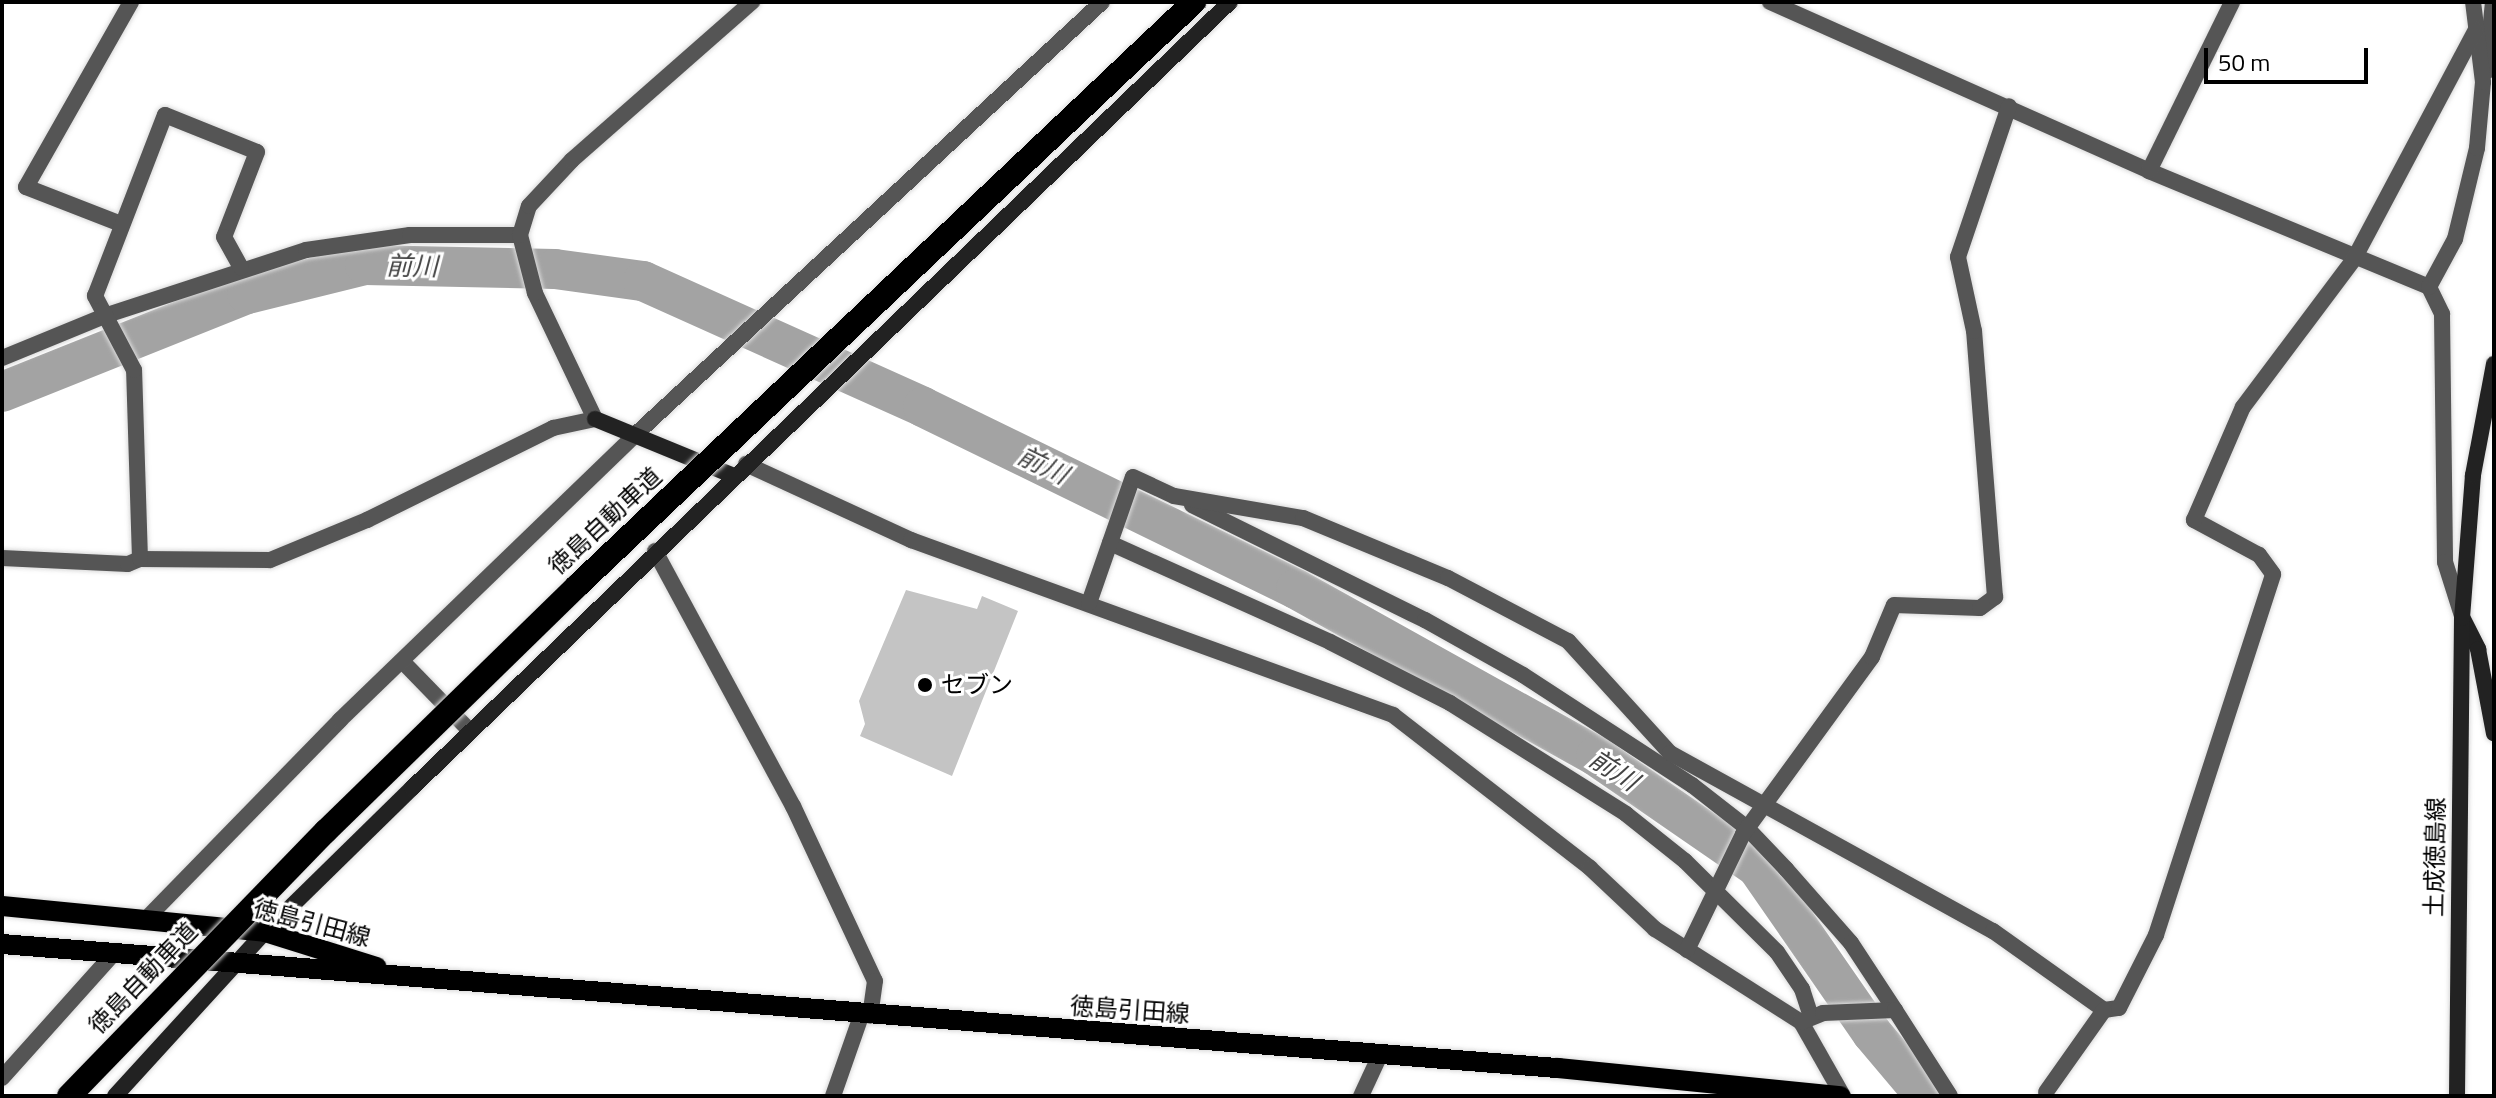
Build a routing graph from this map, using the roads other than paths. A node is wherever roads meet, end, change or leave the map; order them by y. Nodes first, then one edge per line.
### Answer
1 (131, 2) edge
2 (752, 2) edge
3 (1102, 2) edge
4 (1194, 2) edge
5 (1230, 2) edge
6 (1770, 2) edge
7 (1815, 2) edge
8 (2232, 2) edge
9 (2473, 2) edge
10 (2493, 2) edge
11 (1805, 18) junction
12 (2476, 30) junction
13 (2483, 82) junction
14 (2009, 106) junction
15 (2149, 171) junction
16 (121, 224) junction
17 (521, 239) junction
18 (2354, 259) junction
19 (241, 268) junction
20 (2429, 287) junction
21 (109, 319) junction
22 (2, 358) edge
23 (2494, 364) edge
24 (595, 419) junction
25 (636, 434) junction
26 (740, 470) junction
27 (1174, 496) junction
28 (1111, 539) junction
29 (655, 551) junction
30 (2, 558) edge
31 (140, 559) junction
32 (1089, 603) junction
33 (2462, 618) junction
34 (402, 661) junction
35 (470, 731) junction
36 (2494, 734) edge
37 (1763, 801) junction
38 (1745, 831) junction
39 (1714, 886) junction
40 (2, 906) edge
41 (145, 920) junction
42 (265, 932) junction
43 (2, 944) edge
44 (1687, 950) junction
45 (115, 952) junction
46 (236, 963) junction
47 (415, 979) junction
48 (1890, 1010) junction
49 (2104, 1010) junction
50 (866, 1016) junction
51 (1811, 1017) junction
52 (1380, 1055) junction
53 (2, 1078) edge
54 (2046, 1092) dead end
55 (69, 1096) edge
56 (115, 1096) edge
57 (833, 1096) edge
58 (1361, 1096) edge
59 (1842, 1096) edge
60 (1950, 1096) edge
61 (2457, 1096) edge

1 - 16 street
2 - 17 street
3 - 25 street
4 - 55 highway, 徳島自動車道, bridge
5 - 26 street
6 - 11 street
7 - 11 street
8 - 15 street
9 - 12 street
10 - 13 street
11 - 14 street
12 - 13 street
12 - 18 street
13 - 20 street
14 - 15 street
14 - 37 street
15 - 18 street
16 - 19 street
16 - 21 street
17 - 19 street
17 - 24 street
18 - 20 street
18 - 49 street
19 - 21 street
20 - 33 street
21 - 22 street
21 - 31 street
23 - 33 street, 土成徳島線
24 - 25 street
24 - 31 street
25 - 26 street
25 - 34 street
26 - 29 street
26 - 32 street
27 - 28 street
27 - 37 street
27 - 38 street
28 - 32 street
28 - 39 street
29 - 35 street
29 - 50 street
30 - 31 street
32 - 44 street
33 - 36 street, 土成徳島線
33 - 61 street, 土成徳島線
34 - 35 street
34 - 41 street
35 - 42 street
37 - 38 street
37 - 49 street
38 - 39 street
38 - 48 street
39 - 44 street
39 - 51 street
40 - 41 main road, 徳島引田線
41 - 42 main road, 徳島引田線
42 - 46 street
42 - 47 main road, 徳島引田線
43 - 45 main road, 徳島引田線
44 - 51 street
45 - 46 main road, 徳島引田線
45 - 53 street
46 - 47 main road, 徳島引田線
46 - 56 street
47 - 50 main road, 徳島引田線
48 - 51 street
48 - 60 street
49 - 54 street
50 - 52 main road, 徳島引田線
50 - 57 street
51 - 59 street
52 - 58 street
52 - 59 main road, 徳島引田線

